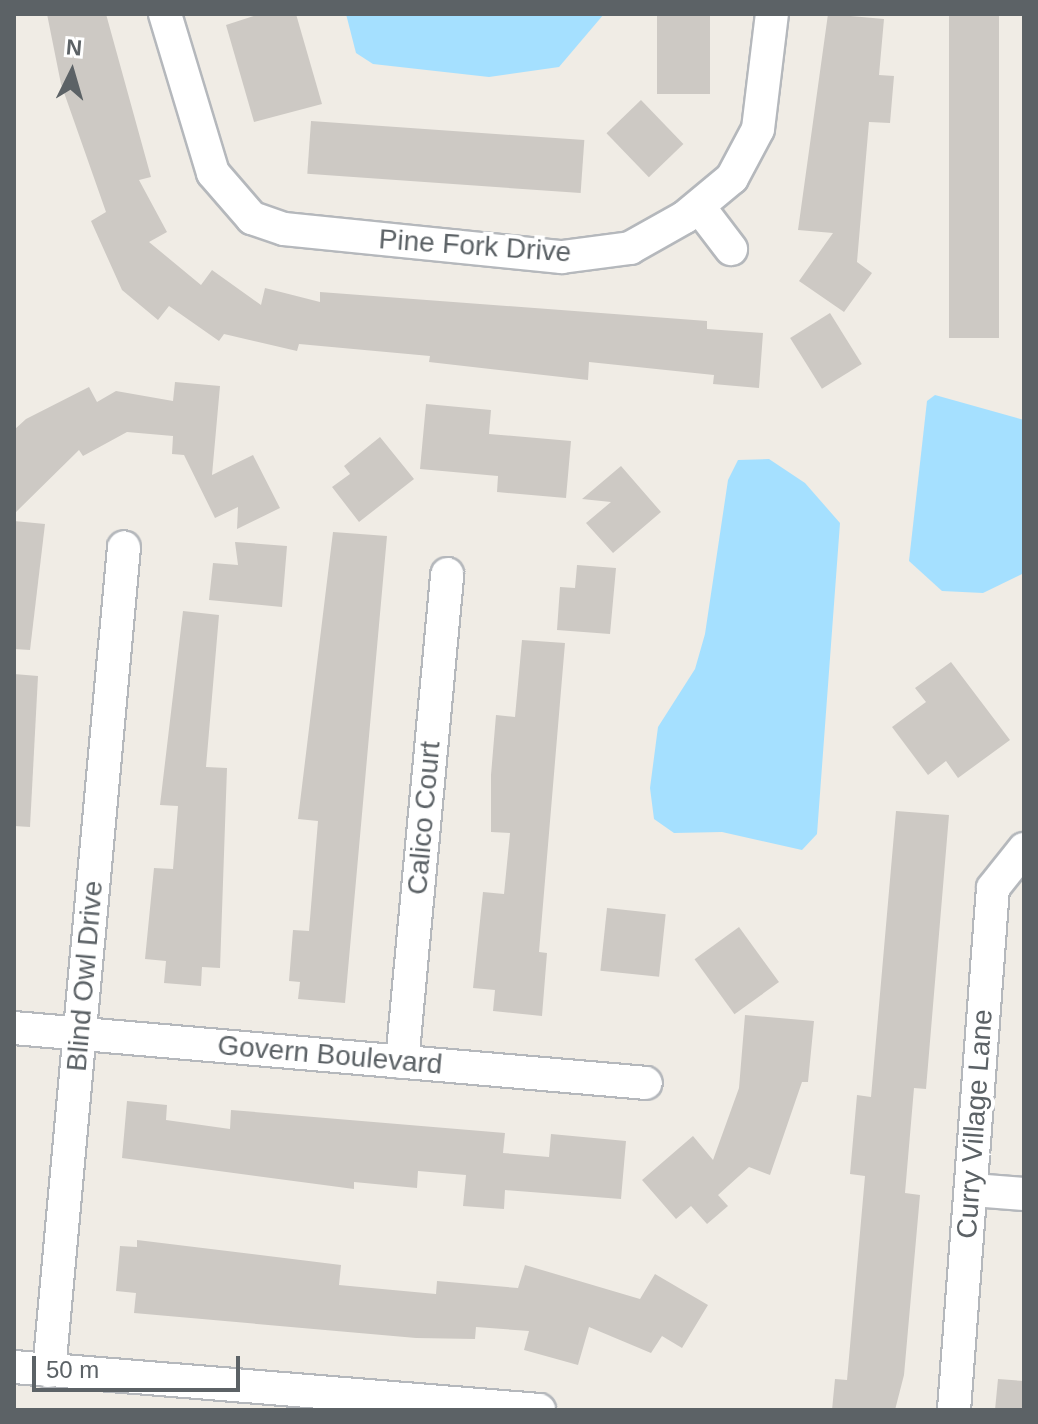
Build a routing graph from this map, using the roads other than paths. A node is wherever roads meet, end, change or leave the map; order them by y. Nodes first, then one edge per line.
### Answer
1 (165, 14) edge
2 (772, 14) edge
3 (699, 207) junction
4 (731, 249) dead end
5 (124, 547) dead end
6 (447, 574) dead end
7 (1024, 849) edge
8 (14, 1028) edge
9 (80, 1033) junction
10 (402, 1062) junction
11 (646, 1083) dead end
12 (973, 1190) junction
13 (1024, 1194) edge
14 (14, 1367) edge
15 (49, 1371) junction
16 (539, 1410) edge
17 (954, 1410) edge

1 - 3 street, Pine Fork Drive
2 - 3 street, Pine Fork Drive
3 - 4 street
5 - 9 street, Blind Owl Drive
6 - 10 street, Calico Court
7 - 12 street, Curry Village Lane
8 - 9 street, Govern Boulevard
9 - 10 street, Govern Boulevard
9 - 15 street, Blind Owl Drive
10 - 11 street, Govern Boulevard
12 - 13 street
12 - 17 street, Curry Village Lane
14 - 15 street
15 - 16 street

